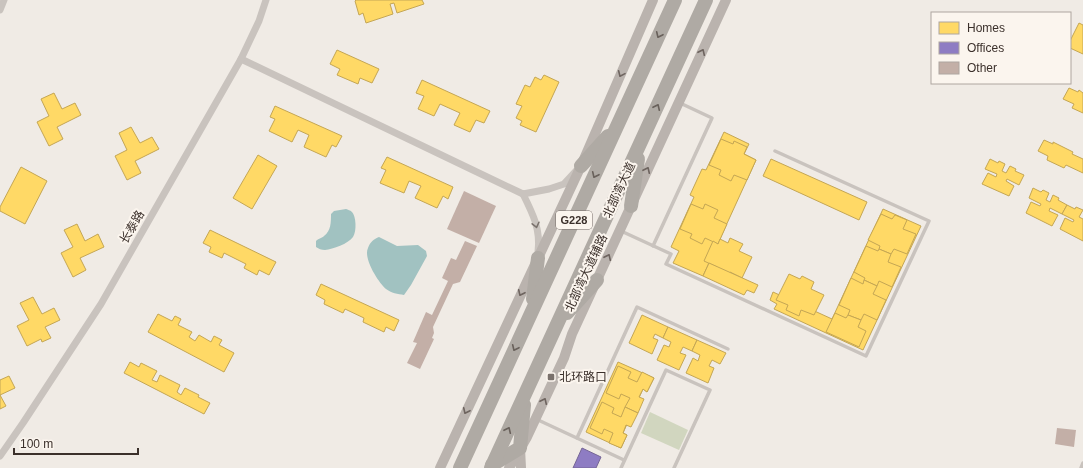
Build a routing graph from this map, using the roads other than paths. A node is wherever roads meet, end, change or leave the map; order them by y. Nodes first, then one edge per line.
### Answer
1 (4, 0) edge
2 (266, 0) edge
3 (653, 0) edge
4 (675, 0) edge
5 (706, 0) edge
6 (726, 0) edge
7 (0, 10) edge
8 (242, 59) junction
9 (679, 102) junction
10 (617, 126) junction
11 (641, 142) junction
12 (775, 151) dead end
13 (581, 166) junction
14 (523, 194) junction
15 (631, 206) junction
16 (620, 230) junction
17 (653, 246) junction
18 (538, 258) junction
19 (597, 280) junction
20 (531, 313) junction
21 (557, 324) junction
22 (728, 349) dead end
23 (525, 393) junction
24 (535, 419) junction
25 (577, 438) junction
26 (520, 448) junction
27 (0, 456) edge
28 (624, 460) junction
29 (1083, 463) edge
30 (442, 465) edge
31 (492, 467) edge
32 (459, 468) edge
33 (509, 468) edge
34 (521, 468) edge
35 (621, 468) edge
36 (674, 468) edge
37 (1081, 468) edge

1 - 7 street
2 - 8 street, 长泰路
3 -> 13 main road
4 -> 10 highway, G228
11 -> 5 highway, 北部湾大道 / G228
9 -> 6 main road, 北部湾大道辅路
8 - 14 street
8 - 27 street, 长泰路
15 -> 9 main road, 北部湾大道辅路
9 - 17 lane
10 - 13 highway
10 -> 20 highway, G228
11 - 15 highway
11 - 21 highway, 北部湾大道 / G228
12 - 17 lane
13 - 14 street
13 - 18 main road
14 -> 18 street
15 - 16 main road, 北部湾大道辅路
16 - 17 lane
19 -> 16 main road, 北部湾大道辅路
18 - 20 highway
18 -> 30 main road
19 - 21 highway
24 -> 19 main road, 北部湾大道辅路
20 -> 32 highway, G228
21 - 23 highway, 北部湾大道 / G228
22 - 25 lane
23 - 26 highway
31 -> 23 highway, 北部湾大道 / G228
24 - 25 lane
24 - 26 main road, 北部湾大道辅路
25 - 28 lane
26 - 31 highway
26 - 33 main road, 北部湾大道辅路
26 - 34 main road
28 - 35 lane
28 - 36 lane
29 - 37 lane
30 - 32 main road

